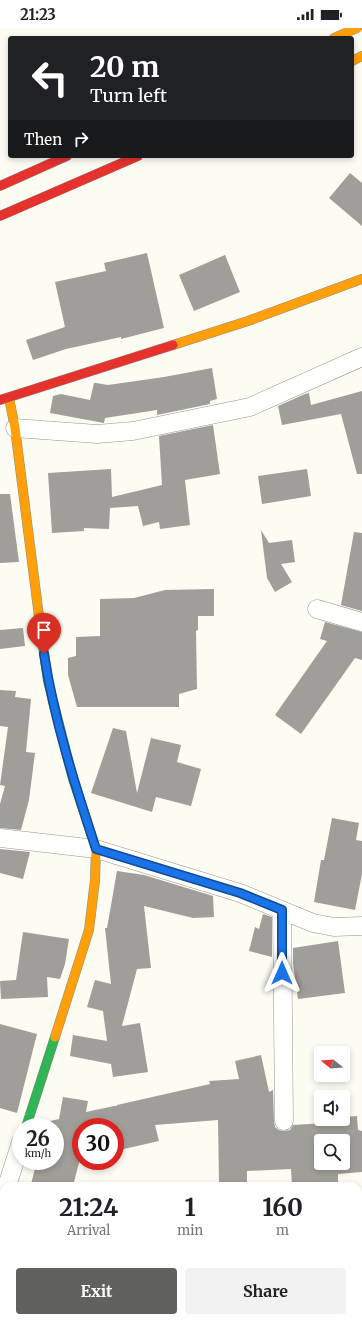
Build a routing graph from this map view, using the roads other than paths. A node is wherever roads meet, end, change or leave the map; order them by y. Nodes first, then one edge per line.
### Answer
1 (357, 28) edge
2 (339, 36) edge
3 (63, 158) edge
4 (133, 158) edge
5 (0, 186) edge
6 (0, 216) edge
7 (362, 279) edge
8 (362, 357) edge
9 (4, 399) edge
10 (15, 428) junction
11 (317, 609) dead end
12 (362, 622) edge
13 (0, 838) edge
14 (96, 849) junction
15 (282, 910) junction
16 (362, 926) edge
17 (29, 1118) edge
18 (284, 1121) dead end
19 (12, 1170) edge
20 (8, 1182) edge

1 - 2 street
3 - 5 street
4 - 6 street
7 - 9 street
8 - 10 street
9 - 10 street
10 - 14 street
11 - 12 street
13 - 14 street
14 - 15 street
14 - 17 street
15 - 16 street
15 - 18 street
19 - 20 street

